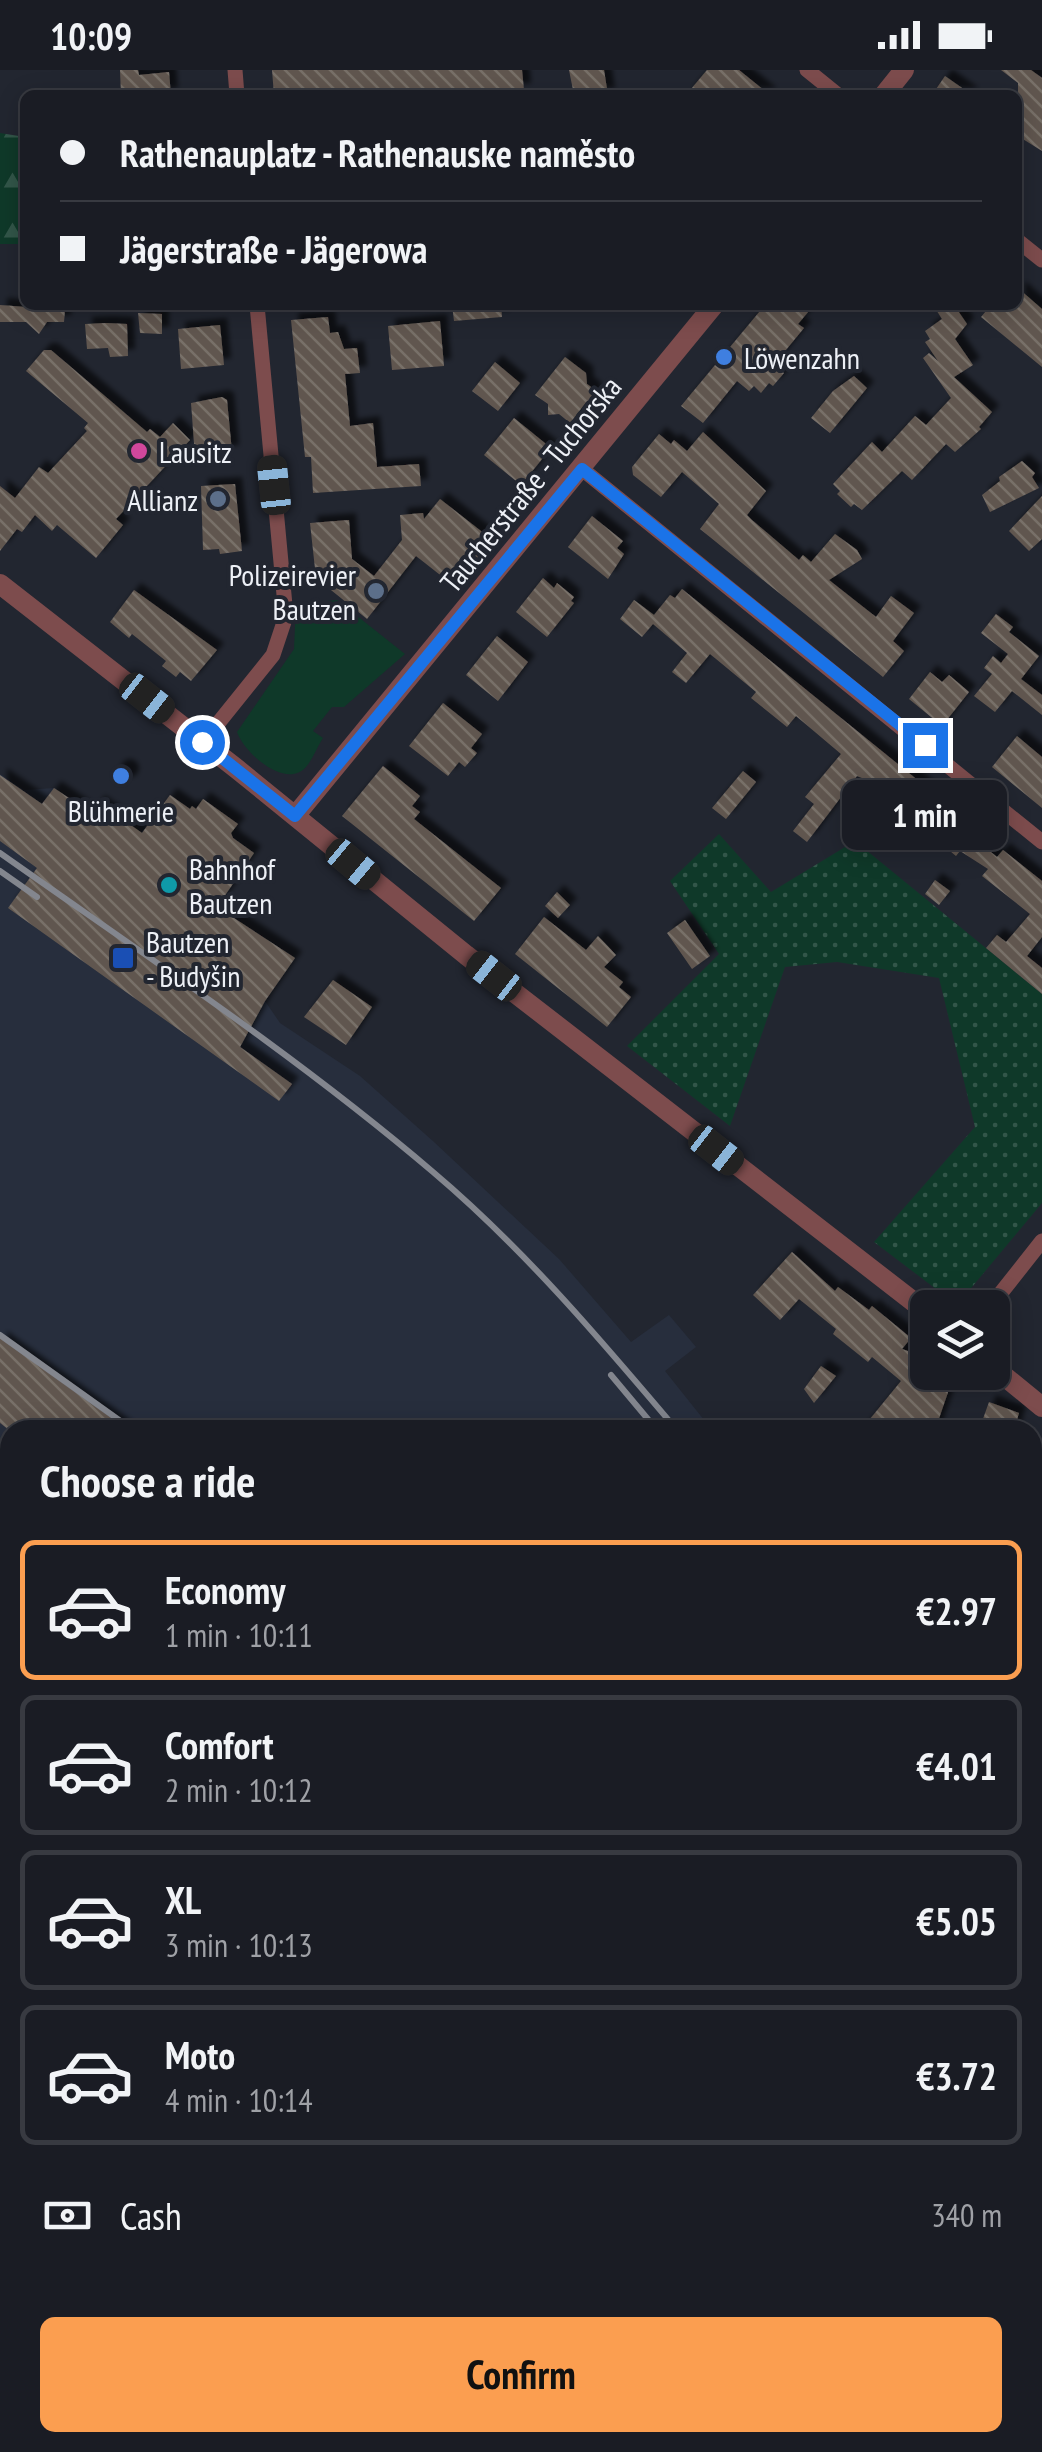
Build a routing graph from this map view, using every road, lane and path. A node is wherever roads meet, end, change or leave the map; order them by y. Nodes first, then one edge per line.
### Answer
1 (807, 70) edge
2 (904, 70) edge
3 (832, 90) edge
4 (888, 90) edge
5 (1022, 243) edge
6 (1042, 260) edge
7 (257, 310) edge
8 (710, 310) edge
9 (582, 469) junction
10 (0, 584) edge
11 (202, 742) junction
12 (295, 816) junction
13 (1042, 842) edge
14 (1042, 1241) edge
15 (1003, 1290) edge
16 (910, 1299) edge
17 (1010, 1381) edge
18 (1042, 1407) edge

1 - 3 street
2 - 4 street
5 - 6 street
7 - 11 street
8 - 9 street, Taucherstraße - Tuchorska
9 - 12 street, Taucherstraße - Tuchorska
9 - 13 street
10 - 11 street
11 - 12 street
12 - 16 street
14 - 15 street
17 - 18 street

